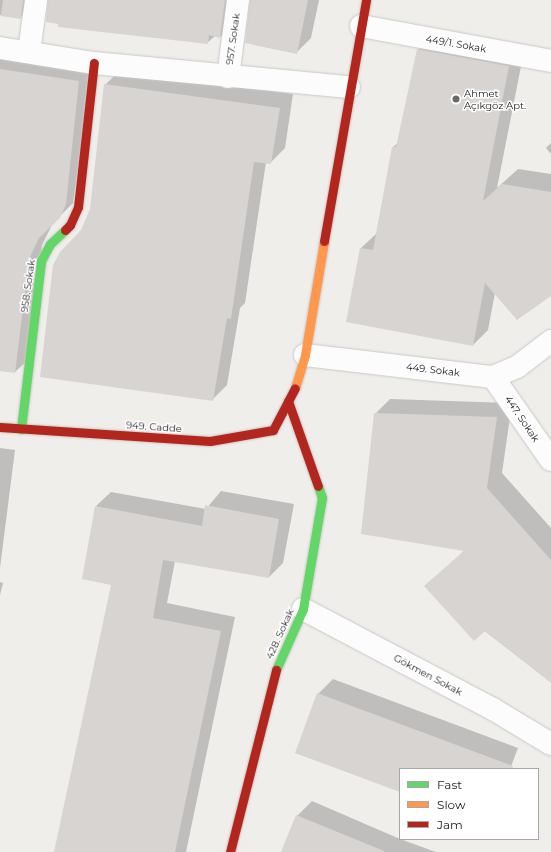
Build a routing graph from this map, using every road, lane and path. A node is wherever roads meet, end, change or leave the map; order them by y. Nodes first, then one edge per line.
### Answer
1 (36, 0) edge
2 (238, 0) edge
3 (366, 0) edge
4 (361, 26) junction
5 (0, 48) edge
6 (29, 52) junction
7 (551, 61) edge
8 (94, 63) junction
9 (228, 77) junction
10 (349, 87) junction
11 (551, 341) edge
12 (305, 355) junction
13 (493, 377) junction
14 (288, 401) junction
15 (0, 427) edge
16 (21, 429) junction
17 (551, 460) edge
18 (303, 609) junction
19 (551, 744) edge
20 (230, 852) edge

1 - 6 street
2 - 9 street, 957. Sokak
3 - 4 street
4 - 7 street, 449/1. Sokak
4 - 10 street
5 - 6 street
6 - 8 street
8 - 9 street
8 - 16 street, 958. Sokak
9 - 10 street
10 - 12 street
11 - 13 street, 449. Sokak
12 - 13 street, 449. Sokak
12 - 14 street
13 - 17 street, 447. Sokak
14 - 16 street, 949. Cadde
14 - 18 street, 428. Sokak
15 - 16 street, 949. Cadde
18 - 19 street, Gökmen Sokak
18 - 20 street, 428. Sokak

